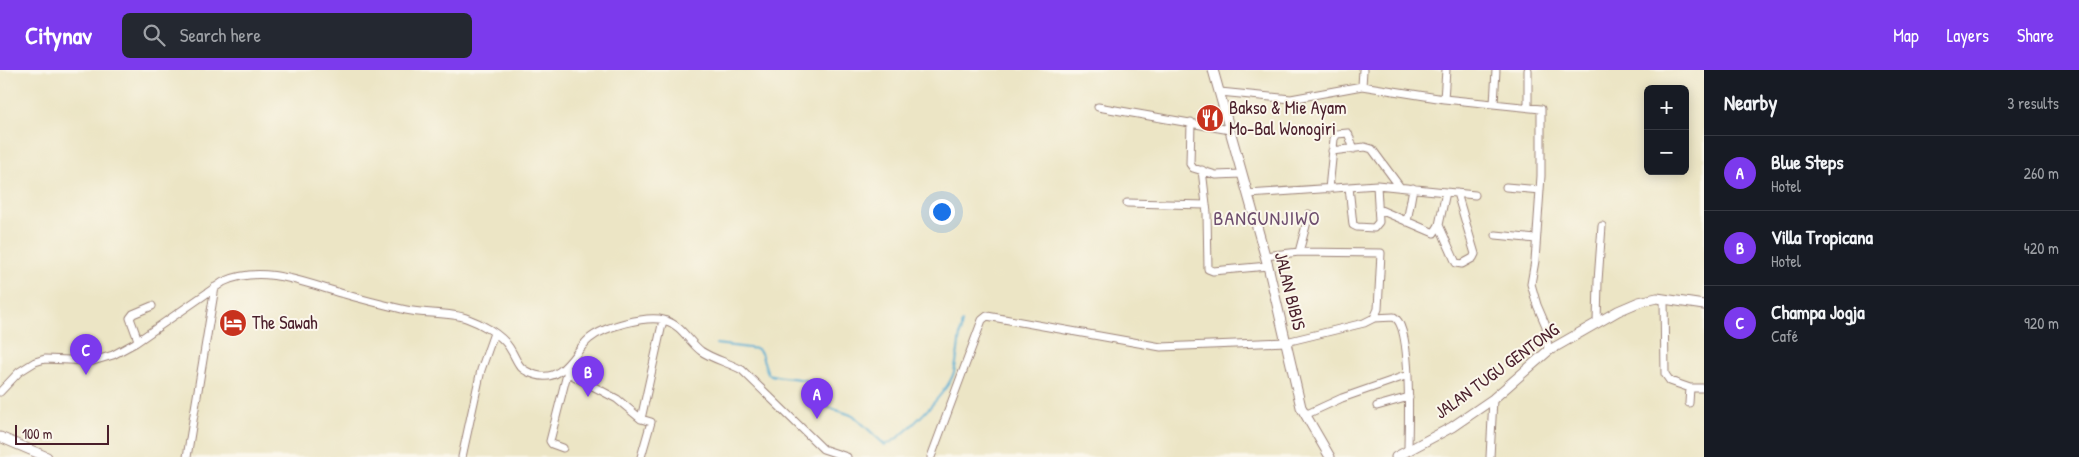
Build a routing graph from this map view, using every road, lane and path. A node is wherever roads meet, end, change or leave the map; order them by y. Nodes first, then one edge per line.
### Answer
1 (1213, 70) edge
2 (1363, 70) edge
3 (1446, 70) edge
4 (1496, 70) edge
5 (1528, 70) edge
6 (1362, 86) junction
7 (1220, 92) junction
8 (1444, 99) junction
9 (1494, 104) junction
10 (1098, 106) dead end
11 (1528, 107) junction
12 (1191, 122) junction
13 (1230, 130) junction
14 (1354, 148) junction
15 (1332, 151) junction
16 (1202, 170) junction
17 (1242, 174) junction
18 (1377, 185) junction
19 (1349, 187) junction
20 (1400, 187) junction
21 (1506, 187) dead end
22 (1413, 188) junction
23 (1329, 189) junction
24 (1540, 190) junction
25 (1446, 192) junction
26 (1457, 193) junction
27 (1248, 194) junction
28 (1475, 195) dead end
29 (1127, 203) dead end
30 (1206, 205) junction
31 (1378, 209) junction
32 (1310, 214) dead end
33 (1407, 222) junction
34 (1439, 225) junction
35 (1602, 226) dead end
36 (1496, 234) dead end
37 (1536, 239) junction
38 (1299, 252) junction
39 (1265, 256) junction
40 (1268, 266) junction
41 (215, 287) junction
42 (1664, 299) junction
43 (1704, 305) edge
44 (152, 306) dead end
45 (1374, 318) junction
46 (663, 320) junction
47 (1597, 322) junction
48 (494, 333) junction
49 (138, 340) junction
50 (1286, 342) junction
51 (1548, 351) junction
52 (570, 362) junction
53 (568, 373) junction
54 (1408, 375) junction
55 (1690, 388) junction
56 (1704, 388) edge
57 (0, 392) edge
58 (1408, 397) junction
59 (1493, 399) junction
60 (1689, 403) dead end
61 (1377, 406) dead end
62 (1305, 415) junction
63 (641, 419) junction
64 (0, 437) edge
65 (563, 448) dead end
66 (1408, 450) junction
67 (43, 456) edge
68 (187, 457) edge
69 (462, 457) edge
70 (642, 457) edge
71 (847, 457) edge
72 (932, 457) edge
73 (1330, 457) edge
74 (1396, 457) edge
75 (1490, 457) edge

1 - 7 main road, JALAN BIBIS
2 - 6 street
3 - 8 street
4 - 9 street
5 - 11 street
6 - 7 street
6 - 8 street
7 - 13 main road, JALAN BIBIS
8 - 9 street
9 - 11 street
10 - 12 street
11 - 24 street
12 - 13 street
12 - 16 street
13 - 17 main road, JALAN BIBIS
14 - 15 street
14 - 15 street
14 - 20 street
15 - 23 street
16 - 17 street
16 - 30 street
17 - 27 main road, JALAN BIBIS
18 - 19 street
18 - 20 street
18 - 31 street
19 - 23 street
19 - 31 street
20 - 22 street
21 - 24 street
22 - 25 street
22 - 33 street
23 - 27 street
24 - 37 street
25 - 26 street
25 - 34 street
26 - 28 street
26 - 34 street
27 - 39 main road, JALAN BIBIS
29 - 30 street
30 - 40 street
31 - 33 street
32 - 38 street
33 - 34 street
35 - 47 street
36 - 37 street
37 - 51 street
38 - 39 street
38 - 45 street
39 - 40 main road, JALAN BIBIS
40 - 50 main road, JALAN BIBIS
41 - 48 street
41 - 49 street
41 - 68 street
42 - 43 main road, JALAN TUGU GENTONG
42 - 47 main road, JALAN TUGU GENTONG
42 - 55 street
44 - 49 street
45 - 50 street
45 - 54 street
46 - 52 street
46 - 63 street
46 - 71 street
47 - 51 main road, JALAN TUGU GENTONG
48 - 52 street
48 - 69 street
49 - 57 street
50 - 62 main road, JALAN BIBIS
50 - 72 street
51 - 59 main road, JALAN TUGU GENTONG
52 - 53 street
53 - 63 street
53 - 65 street
54 - 58 street
54 - 62 street
55 - 56 street
55 - 60 street
58 - 61 street
58 - 66 street
59 - 66 main road, JALAN TUGU GENTONG
59 - 75 street
62 - 73 main road, JALAN BIBIS
63 - 70 street
64 - 67 main road
66 - 74 main road, JALAN TUGU GENTONG

